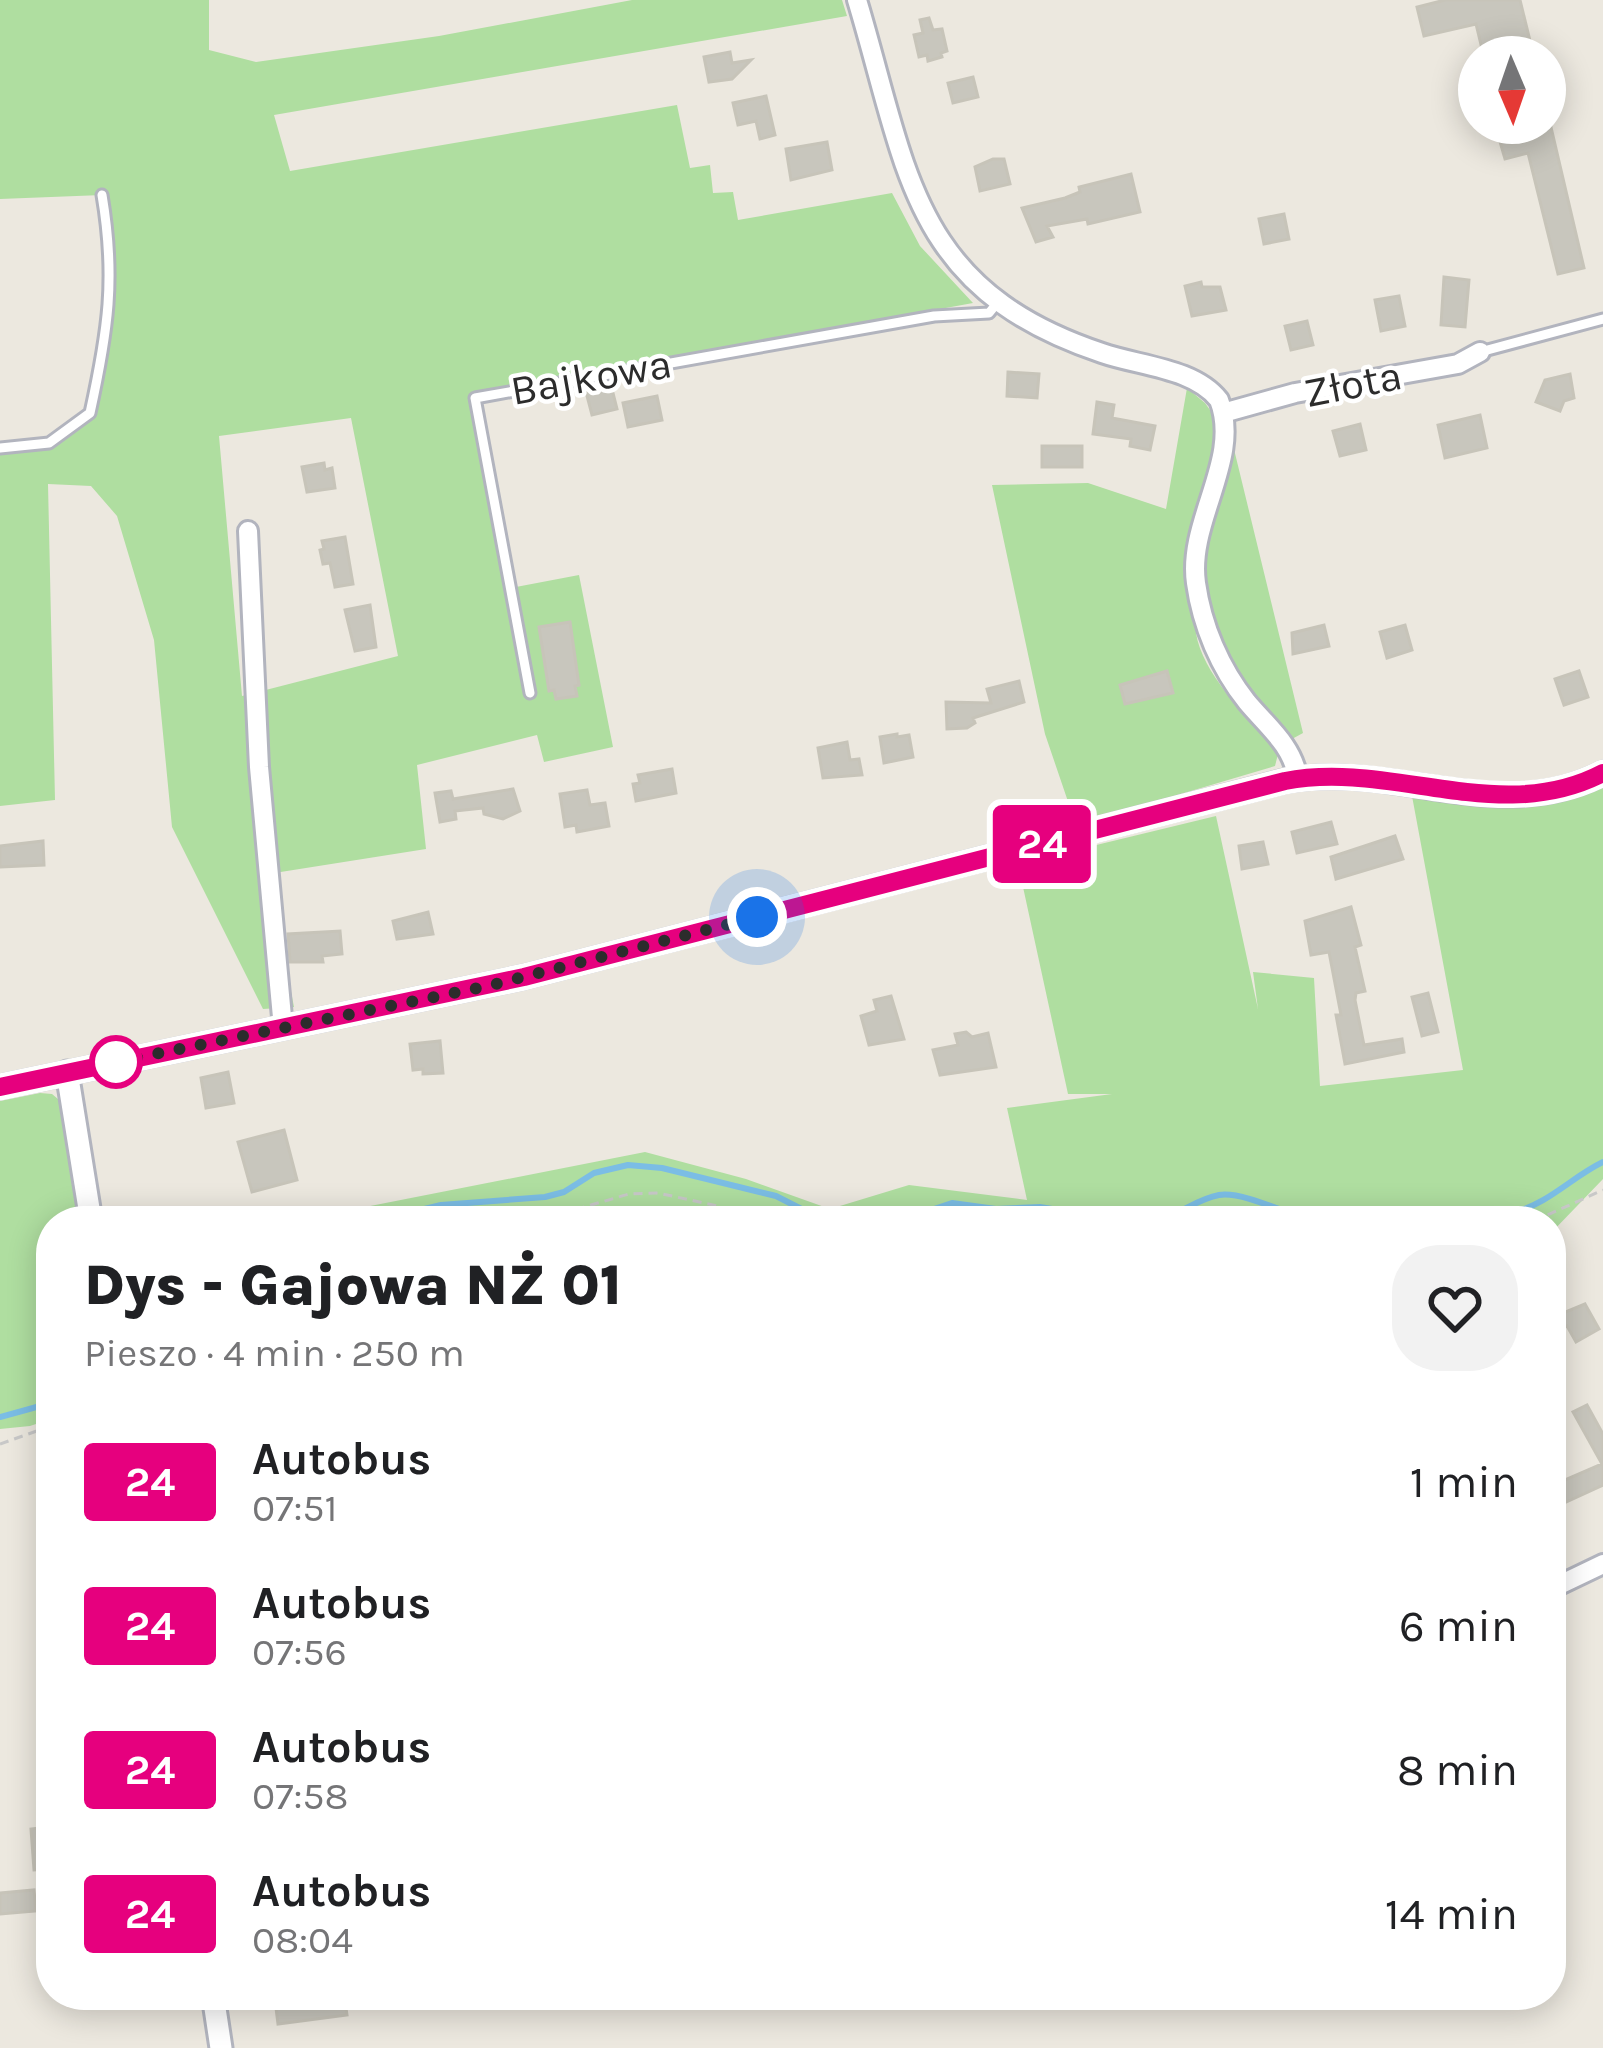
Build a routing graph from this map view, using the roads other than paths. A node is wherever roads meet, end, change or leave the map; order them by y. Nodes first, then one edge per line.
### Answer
1 (857, 0) edge
2 (102, 195) dead end
3 (998, 302) junction
4 (1603, 319) edge
5 (1480, 352) joint
6 (1223, 413) junction
7 (0, 448) edge
8 (248, 531) dead end
9 (530, 693) dead end
10 (1603, 772) edge
11 (1298, 778) junction
12 (283, 1028) junction
13 (67, 1072) junction
14 (0, 1087) edge
15 (89, 1206) edge
16 (1603, 1564) edge
17 (1566, 1582) edge
18 (215, 2010) edge
19 (221, 2048) edge

1 - 3 street
2 - 7 lane
3 - 6 street
3 - 9 lane, Bajkowa
4 - 5 lane
5 - 6 street, Złota
6 - 11 street
8 - 12 street
10 - 11 street
11 - 12 street
12 - 13 street
13 - 14 street
13 - 15 street
16 - 17 street
18 - 19 street

